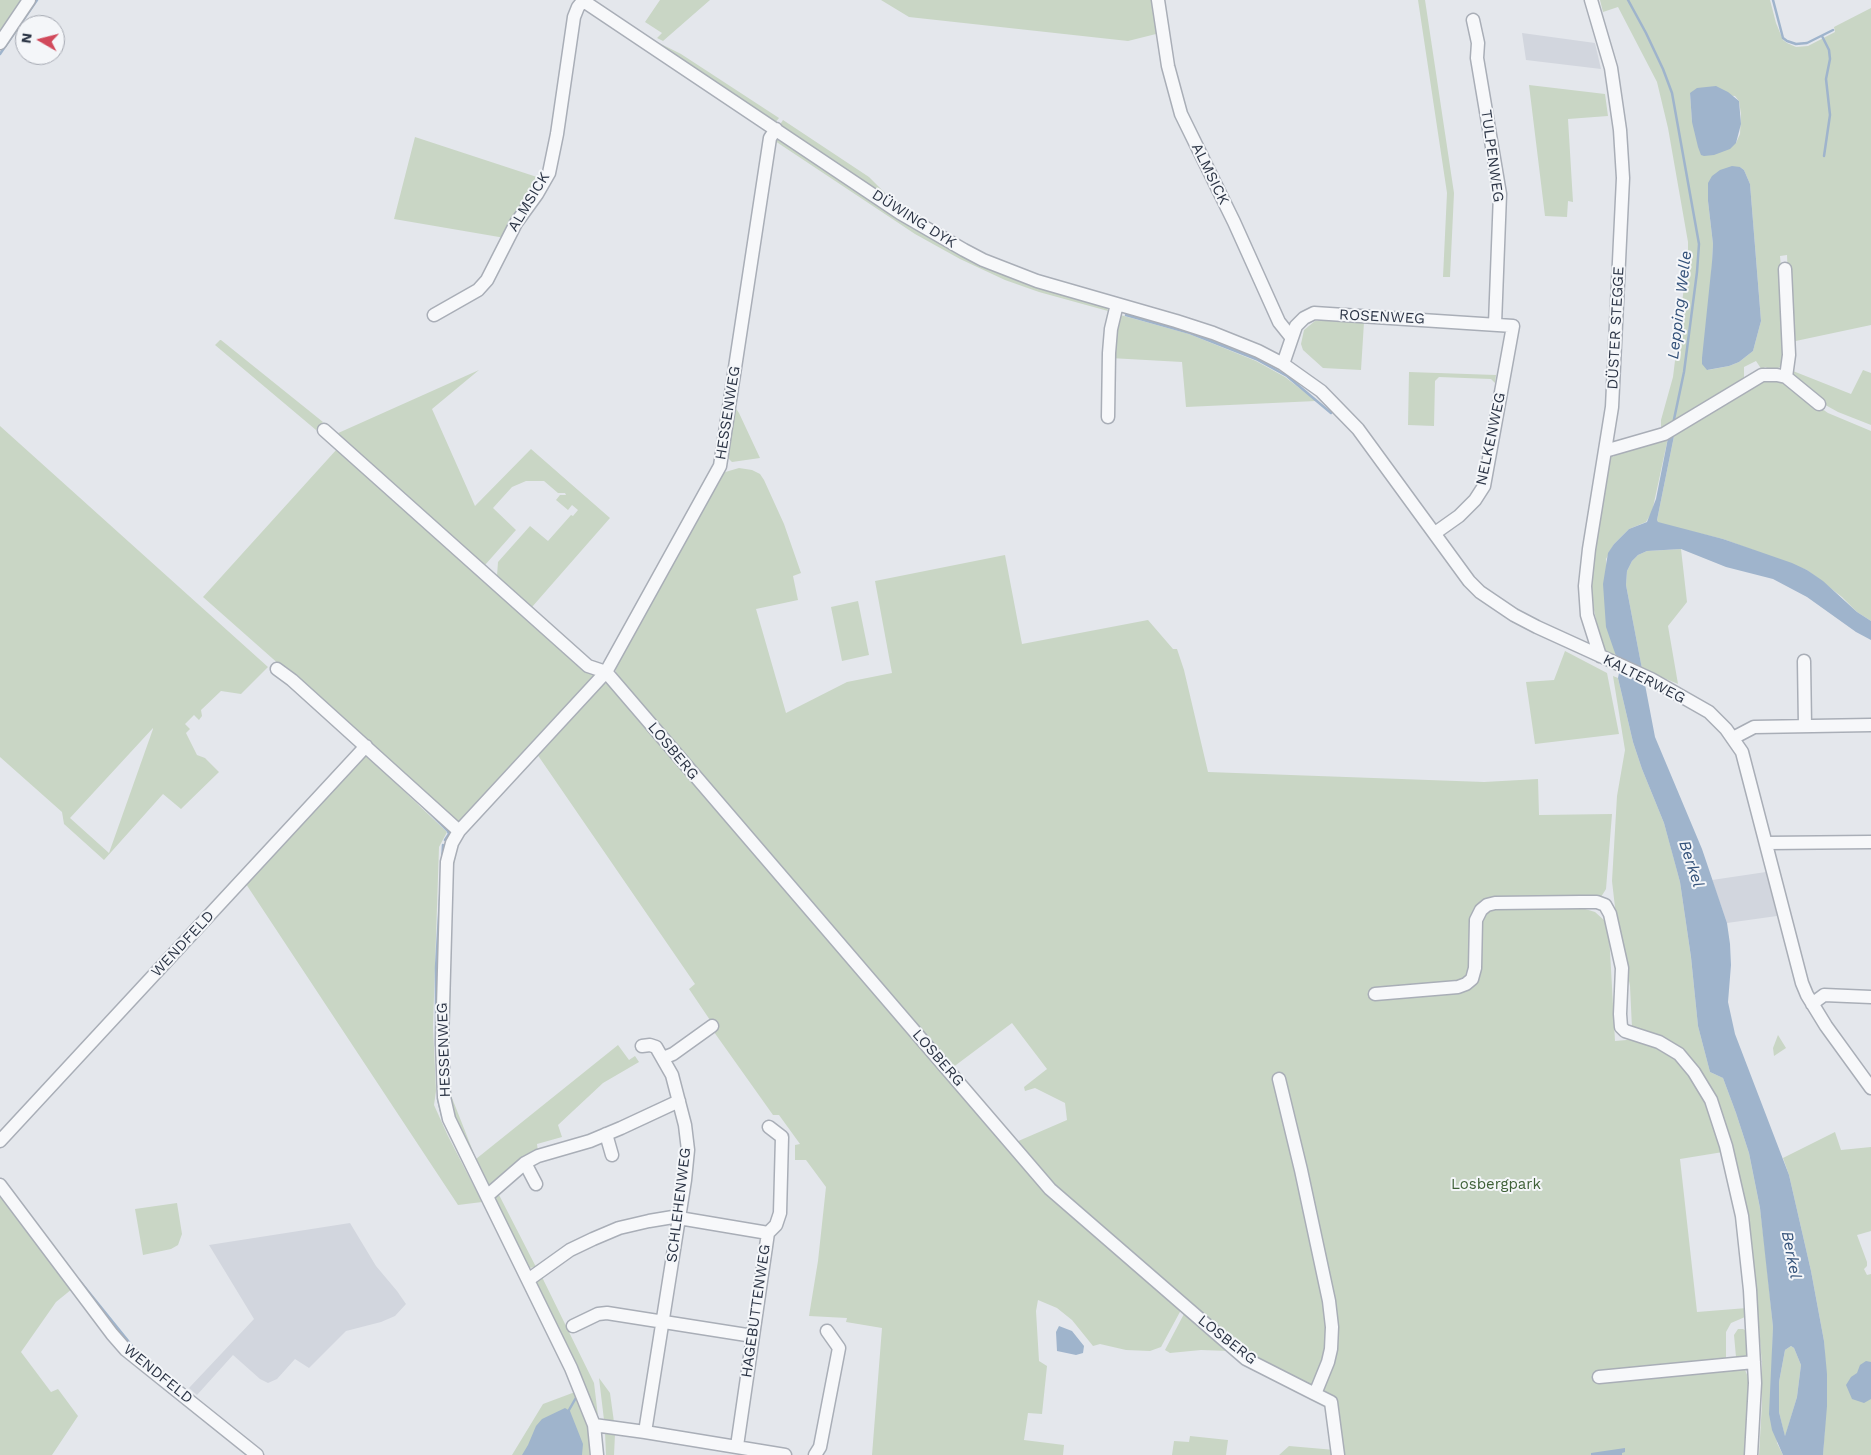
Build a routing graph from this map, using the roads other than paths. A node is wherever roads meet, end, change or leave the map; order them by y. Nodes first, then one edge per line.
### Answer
1 (29, 0) edge
2 (582, 0) edge
3 (1158, 0) edge
4 (1592, 0) edge
5 (1473, 20) dead end
6 (0, 43) edge
7 (776, 129) junction
8 (1784, 269) dead end
9 (1117, 304) junction
10 (434, 314) dead end
11 (1495, 324) junction
12 (1513, 326) joint
13 (1291, 337) junction
14 (1282, 364) junction
15 (1786, 377) junction
16 (1819, 404) dead end
17 (1108, 417) dead end
18 (324, 430) dead end
19 (1605, 450) junction
20 (1435, 533) junction
21 (1600, 656) junction
22 (1804, 660) dead end
23 (277, 669) dead end
24 (606, 672) junction
25 (1871, 725) edge
26 (1805, 726) junction
27 (1733, 738) junction
28 (366, 746) junction
29 (459, 831) junction
30 (1871, 842) edge
31 (1767, 843) junction
32 (1375, 994) dead end
33 (1871, 997) edge
34 (1812, 1004) junction
35 (712, 1026) dead end
36 (642, 1046) dead end
37 (663, 1058) junction
38 (1279, 1079) dead end
39 (1871, 1088) edge
40 (679, 1101) junction
41 (769, 1127) dead end
42 (606, 1134) junction
43 (0, 1142) edge
44 (612, 1155) dead end
45 (525, 1163) junction
46 (536, 1184) dead end
47 (0, 1185) edge
48 (487, 1196) junction
49 (679, 1218) junction
50 (768, 1233) junction
51 (528, 1280) junction
52 (662, 1322) junction
53 (573, 1326) dead end
54 (826, 1331) dead end
55 (753, 1336) junction
56 (1754, 1362) junction
57 (1599, 1377) dead end
58 (1315, 1394) junction
59 (594, 1425) junction
60 (645, 1432) junction
61 (737, 1446) junction
62 (816, 1454) edge
63 (257, 1455) edge
64 (597, 1455) edge
65 (785, 1455) edge
66 (1338, 1455) edge
67 (1751, 1455) edge

1 - 6 street
2 - 7 street, DÜWING DYK
2 - 10 street, ALMSICK
3 - 13 street, ALMSICK
4 - 19 street, DÜSTER STEGGE
5 - 11 street, TULPENWEG
7 - 9 street, DÜWING DYK
7 - 24 street, HESSENWEG
8 - 15 street
9 - 14 street, DÜWING DYK
9 - 17 street
11 - 12 street, ROSENWEG
11 - 13 street, ROSENWEG
12 - 20 street, NELKENWEG
13 - 14 street, ROSENWEG
14 - 20 street, KALTERWEG
15 - 16 street
15 - 19 street
18 - 24 street
19 - 21 street, DÜSTER STEGGE
20 - 21 street, KALTERWEG
21 - 27 street, KALTERWEG
22 - 26 street
23 - 28 street
24 - 29 street, HESSENWEG
24 - 58 street, LOSBERG
25 - 26 street
26 - 27 street
27 - 31 street, KALTERWEG
28 - 29 street
28 - 43 street, WENDFELD
29 - 48 street, HESSENWEG
30 - 31 street
31 - 34 street, KALTERWEG
32 - 56 street
33 - 34 street
34 - 39 street, KALTERWEG
35 - 37 street
36 - 37 street
37 - 40 street, SCHLEHENWEG
38 - 58 street
40 - 42 street
40 - 49 street, SCHLEHENWEG
41 - 50 street, HAGEBUTTENWEG
42 - 44 street
42 - 45 street
45 - 46 street
45 - 48 street
47 - 63 street, WENDFELD
48 - 51 street, HESSENWEG
49 - 50 street
49 - 51 street
49 - 52 street, SCHLEHENWEG
50 - 55 street, HAGEBUTTENWEG
51 - 59 street, HESSENWEG
52 - 53 street
52 - 55 street
52 - 60 street, SCHLEHENWEG
54 - 62 street
55 - 61 street, HAGEBUTTENWEG
56 - 57 street
56 - 67 street
58 - 66 street, LOSBERG
59 - 60 street
59 - 64 street, HESSENWEG
60 - 61 street
61 - 65 street

